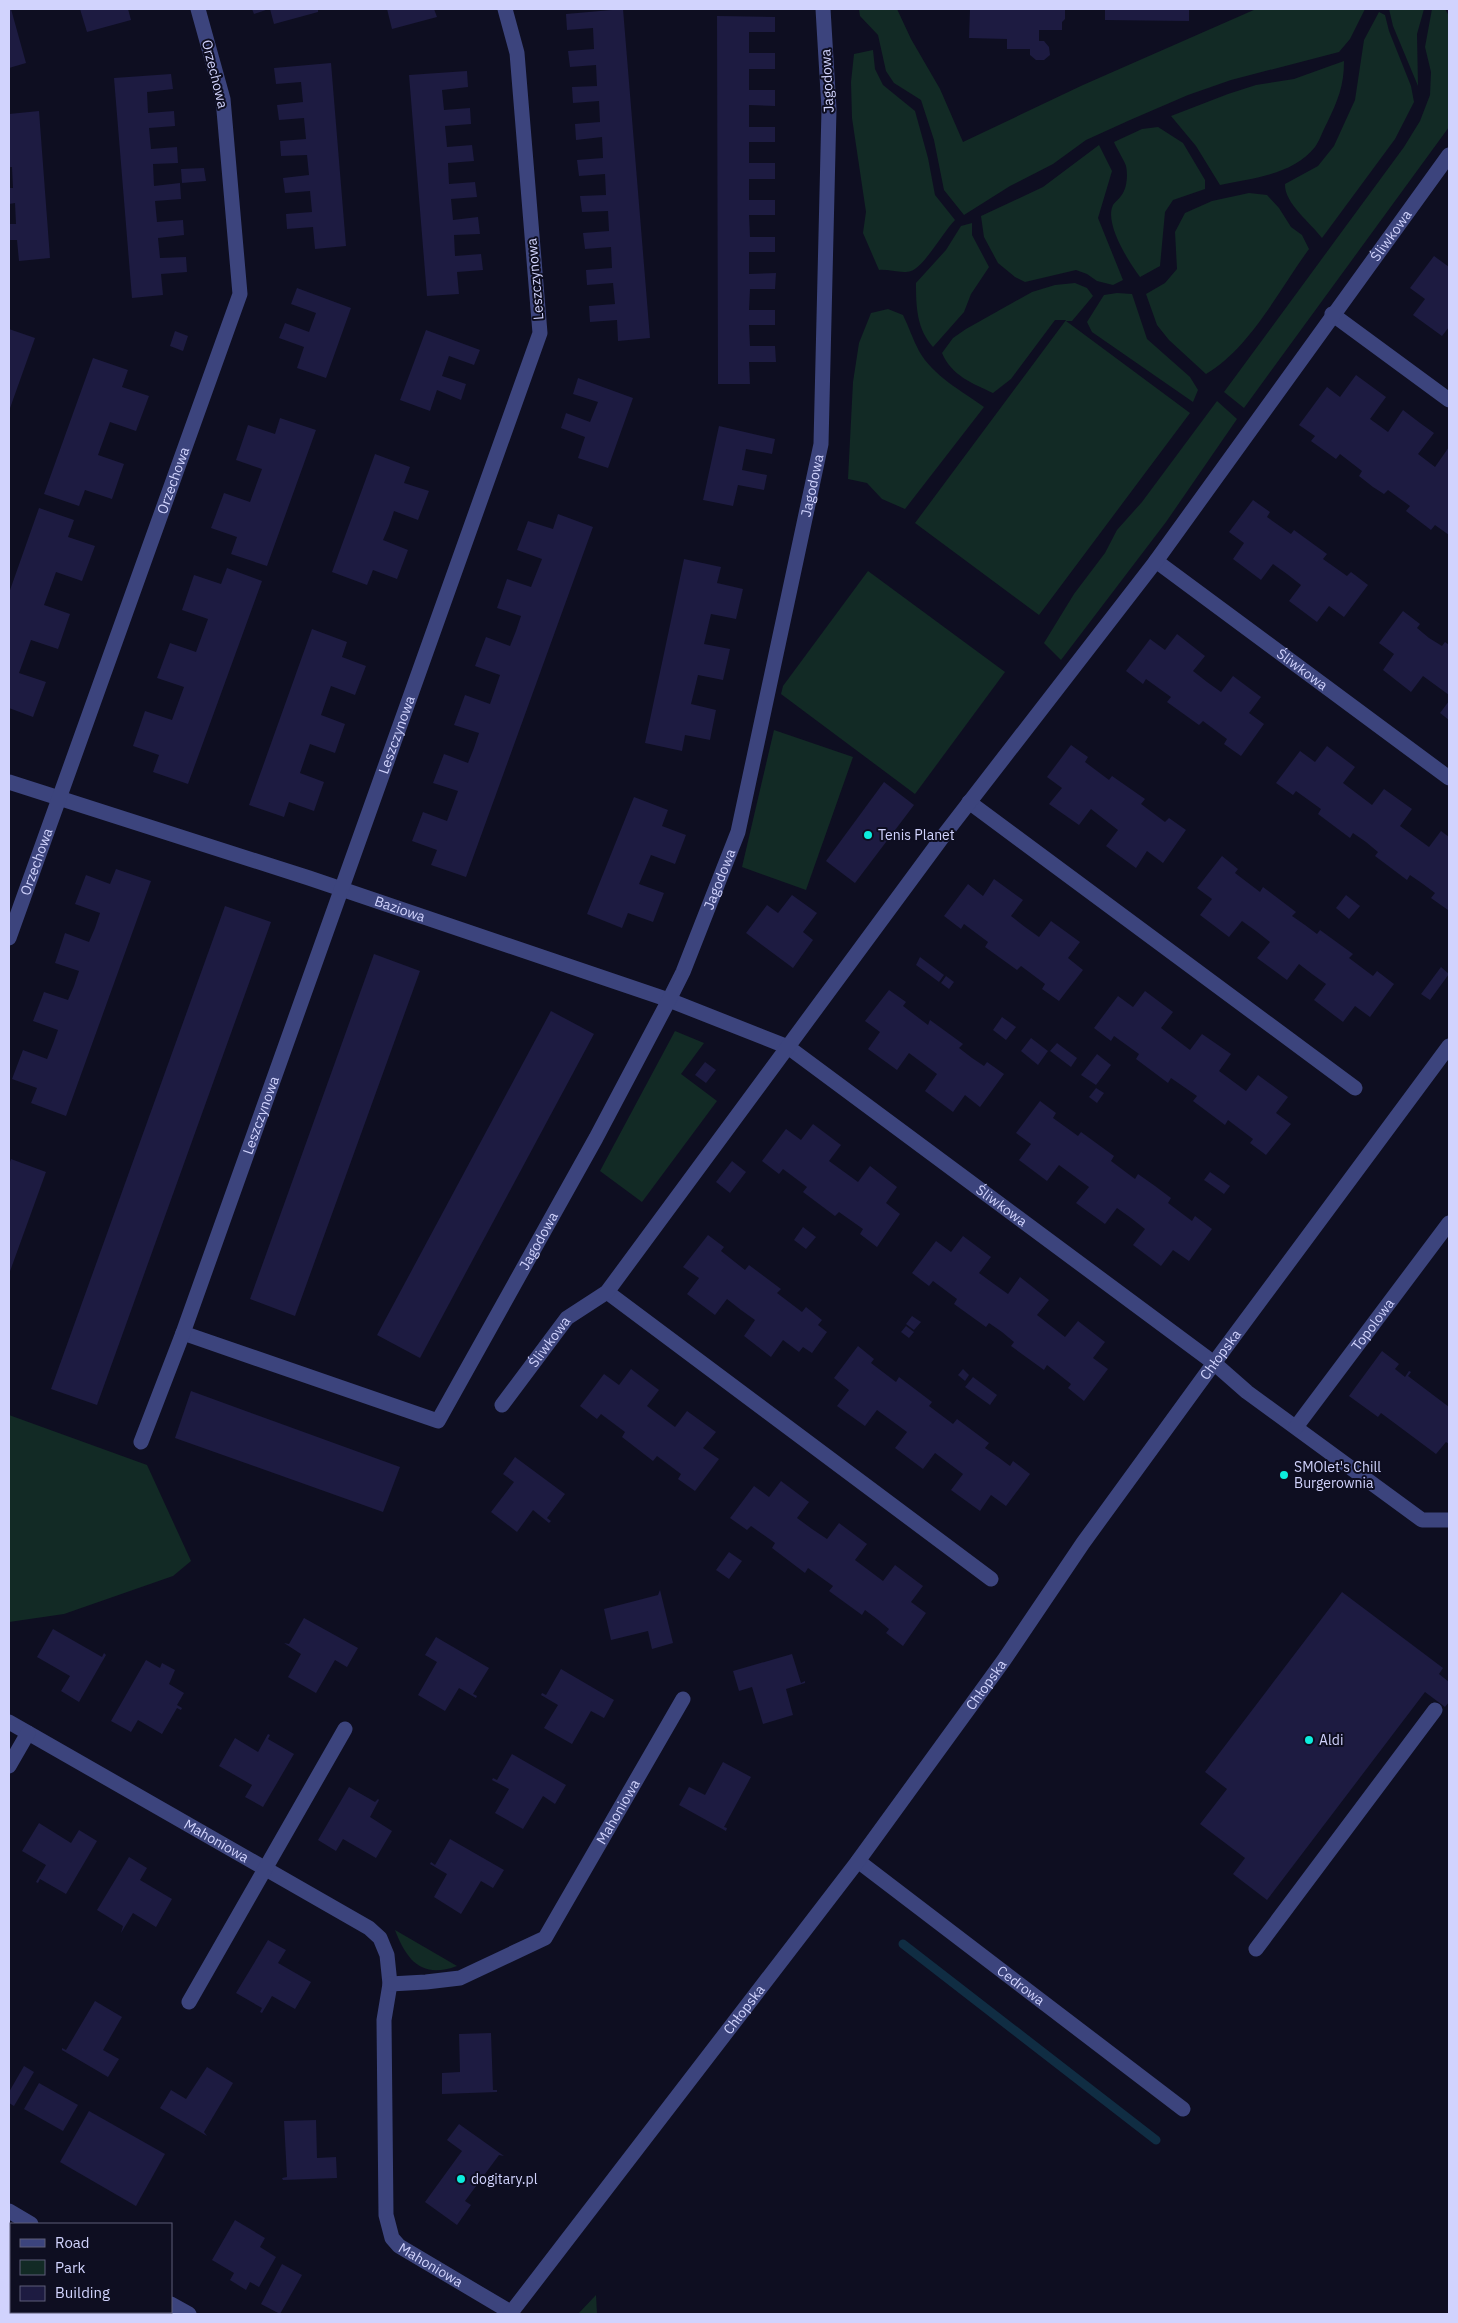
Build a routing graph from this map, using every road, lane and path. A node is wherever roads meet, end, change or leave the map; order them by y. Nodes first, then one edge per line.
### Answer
1 (198, 9) edge
2 (505, 9) edge
3 (823, 9) edge
4 (1449, 155) edge
5 (1332, 314) junction
6 (1449, 400) edge
7 (1156, 561) junction
8 (1449, 778) edge
9 (9, 782) edge
10 (60, 798) junction
11 (969, 802) junction
12 (342, 888) junction
13 (9, 938) edge
14 (669, 1000) junction
15 (1449, 1046) edge
16 (788, 1047) junction
17 (1356, 1088) dead end
18 (1449, 1223) edge
19 (607, 1292) junction
20 (183, 1333) junction
21 (1214, 1362) junction
22 (502, 1405) dead end
23 (1296, 1427) junction
24 (141, 1442) dead end
25 (1449, 1520) edge
26 (991, 1579) dead end
27 (683, 1699) dead end
28 (1435, 1710) dead end
29 (9, 1722) edge
30 (345, 1729) dead end
31 (28, 1733) junction
32 (9, 1766) edge
33 (858, 1861) junction
34 (266, 1868) junction
35 (1256, 1949) dead end
36 (390, 1984) junction
37 (189, 2002) dead end
38 (1183, 2110) dead end
39 (9, 2212) edge
40 (29, 2223) edge
41 (172, 2305) edge
42 (189, 2314) edge
43 (511, 2314) edge

1 - 10 street, Orzechowa
2 - 12 street, Leszczynowa
3 - 14 street, Jagodowa
4 - 5 street, Śliwkowa
5 - 6 street
5 - 7 street, Śliwkowa
7 - 8 street, Śliwkowa
7 - 11 street, Śliwkowa
9 - 10 street, Baziowa
10 - 12 street, Baziowa
10 - 13 street, Orzechowa
11 - 16 street, Śliwkowa
11 - 17 street
12 - 14 street, Baziowa
12 - 20 street, Leszczynowa
14 - 16 street, Baziowa
14 - 20 street, Jagodowa
15 - 21 street, Chłopska
16 - 19 street, Śliwkowa
16 - 21 street, Śliwkowa
18 - 23 street, Topolowa
19 - 22 street, Śliwkowa
19 - 26 street
20 - 24 street, Leszczynowa
21 - 23 street
21 - 33 street, Chłopska
23 - 25 street
27 - 36 street, Mahoniowa
28 - 35 street
29 - 31 street, Mahoniowa
30 - 34 street
31 - 32 street
31 - 34 street, Mahoniowa
33 - 38 street, Cedrowa
33 - 43 street, Chłopska
34 - 36 street, Mahoniowa
34 - 37 street
36 - 43 street, Mahoniowa
39 - 40 street
41 - 42 street

